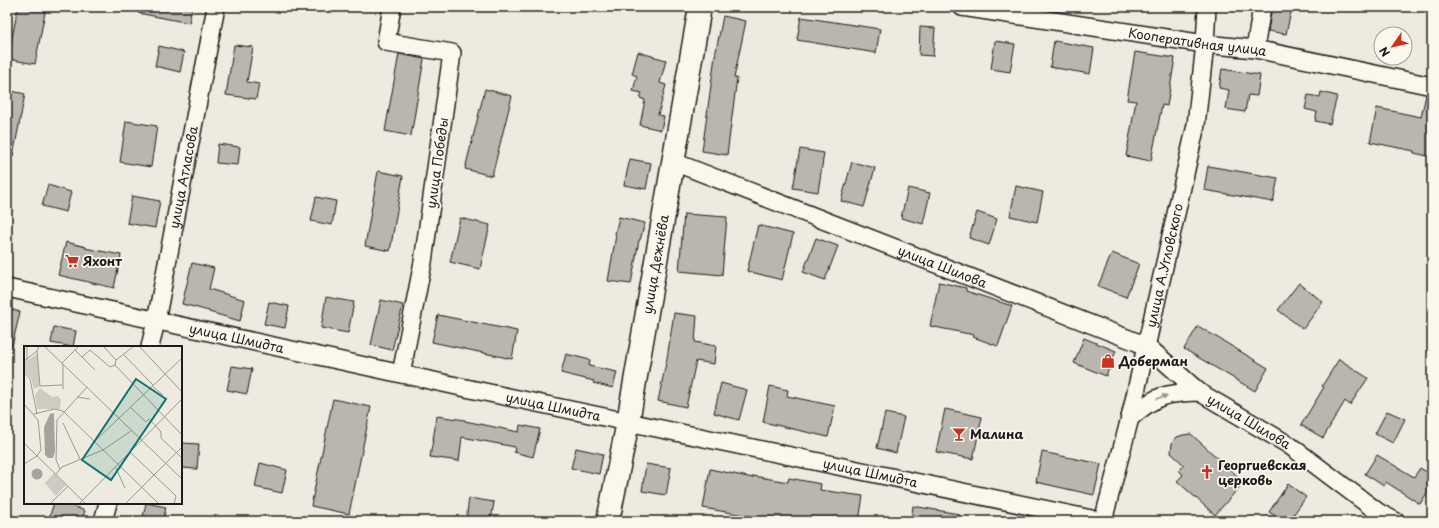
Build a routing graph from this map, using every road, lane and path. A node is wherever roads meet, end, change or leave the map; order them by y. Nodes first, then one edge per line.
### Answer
1 (216, 7) edge
2 (392, 7) edge
3 (700, 7) edge
4 (962, 7) edge
5 (1207, 7) edge
6 (1262, 7) edge
7 (1205, 44) junction
8 (1255, 49) junction
9 (1432, 86) edge
10 (674, 162) junction
11 (7, 288) edge
12 (156, 321) junction
13 (150, 346) edge
14 (1147, 346) junction
15 (401, 374) junction
16 (1199, 392) junction
17 (1130, 418) junction
18 (628, 422) junction
19 (108, 504) edge
20 (103, 521) edge
21 (608, 521) edge
22 (1102, 521) edge
23 (1395, 521) edge

1 - 12 street, улица Атласова
2 - 15 street, улица Победы
3 - 10 main road, улица Дежнёва
4 - 7 street, Кооперативная улица
5 - 7 street, улица А.Угловского
6 - 8 street
7 - 8 street, Кооперативная улица
7 - 14 street, улица А.Угловского
8 - 9 street, Кооперативная улица
10 - 14 street, улица Шилова
10 - 18 main road, улица Дежнёва
11 - 12 street, улица Шмидта
12 - 13 street, улица Атласова
12 - 15 street, улица Шмидта
14 - 16 street, улица Шилова
14 - 17 street, улица А.Угловского
15 - 18 street, улица Шмидта
17 -> 16 street, улица Шилова
16 - 23 street, улица Шилова
17 - 22 street, улица А.Угловского
18 - 21 main road, улица Дежнёва
18 - 22 street, улица Шмидта
19 - 20 street

